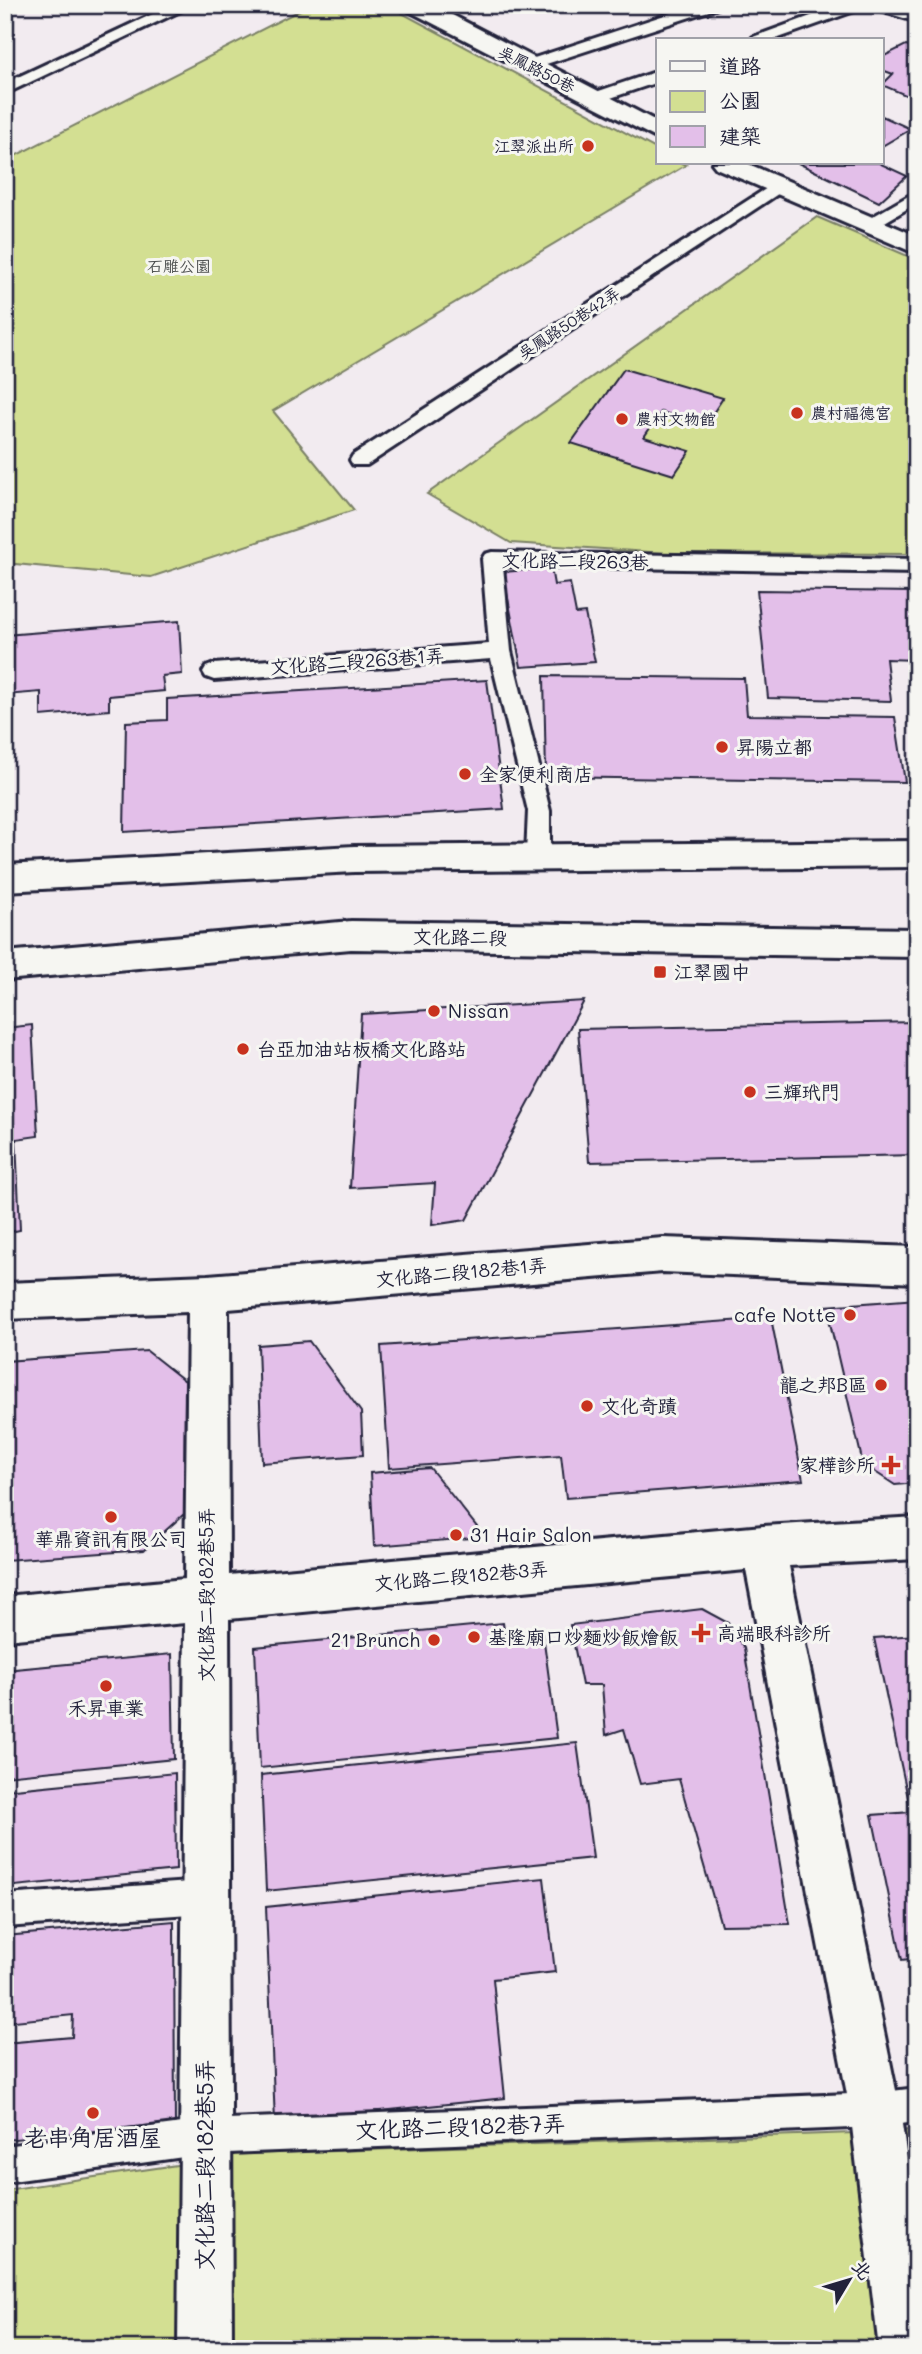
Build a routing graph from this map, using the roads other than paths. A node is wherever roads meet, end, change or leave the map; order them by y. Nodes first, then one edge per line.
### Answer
1 (185, 5) edge
2 (712, 5) edge
3 (858, 5) edge
4 (885, 5) edge
5 (423, 6) edge
6 (917, 15) edge
7 (765, 38) edge
8 (527, 65) junction
9 (656, 77) edge
10 (5, 89) edge
11 (596, 99) junction
12 (656, 131) edge
13 (727, 164) edge
14 (778, 186) junction
15 (917, 195) edge
16 (867, 225) junction
17 (917, 246) edge
18 (360, 460) dead end
19 (917, 566) edge
20 (500, 651) junction
21 (214, 672) dead end
22 (917, 854) edge
23 (538, 855) junction
24 (5, 878) edge
25 (917, 943) edge
26 (5, 966) edge
27 (917, 1265) edge
28 (208, 1293) junction
29 (5, 1301) edge
30 (917, 1538) edge
31 (763, 1547) junction
32 (206, 1600) junction
33 (5, 1618) edge
34 (204, 1897) junction
35 (5, 1911) edge
36 (896, 2108) edge
37 (205, 2137) junction
38 (5, 2164) edge
39 (205, 2349) edge
40 (906, 2349) edge

1 - 10 lane
2 - 8 lane
3 - 7 lane
4 - 6 street
5 - 8 street, 吳鳳路50巷
8 - 11 street, 吳鳳路50巷
9 - 11 lane
11 - 12 street, 吳鳳路50巷
13 - 14 street
14 - 16 street
14 - 18 lane, 吳鳳路50巷42弄
15 - 16 lane
16 - 17 street
19 - 20 lane, 文化路二段263巷
20 - 21 lane, 文化路二段263巷1弄
20 - 23 lane, 文化路二段263巷
22 - 23 street
23 - 24 street
25 - 26 street, 文化路二段
27 - 28 street, 文化路二段182巷1弄
28 - 29 street, 文化路二段182巷1弄
28 - 32 street, 文化路二段182巷5弄
30 - 31 street, 文化路二段182巷3弄
31 - 32 street, 文化路二段182巷3弄
31 - 36 street
32 - 33 street, 文化路二段182巷3弄
32 - 34 street, 文化路二段182巷5弄
34 - 35 lane
34 - 37 street, 文化路二段182巷5弄
36 - 37 lane, 文化路二段182巷7弄
36 - 40 street
37 - 38 lane, 文化路二段182巷7弄
37 - 39 street, 文化路二段182巷5弄

